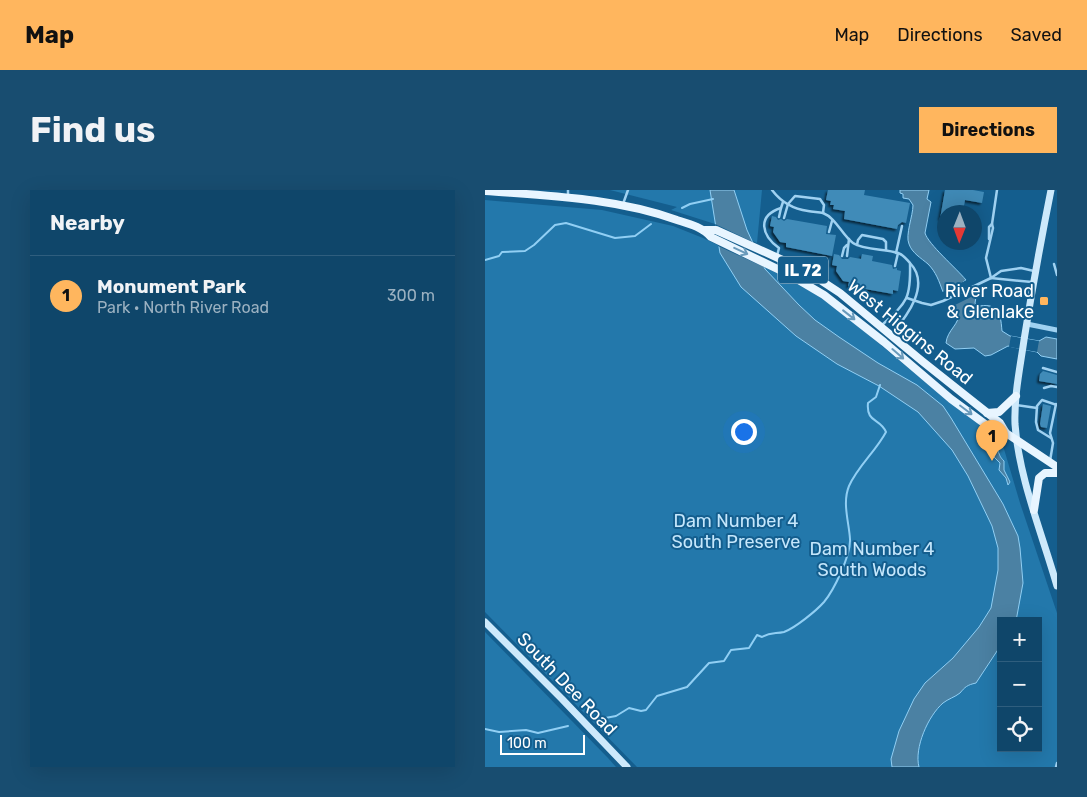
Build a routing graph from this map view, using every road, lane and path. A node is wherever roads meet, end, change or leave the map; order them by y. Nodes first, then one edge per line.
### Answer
1 (628, 190) edge
2 (773, 190) edge
3 (997, 190) edge
4 (1051, 190) edge
5 (485, 191) edge
6 (521, 192) edge
7 (568, 194) edge
8 (783, 202) junction
9 (788, 204) junction
10 (622, 205) junction
11 (781, 208) junction
12 (823, 213) junction
13 (779, 217) dead end
14 (784, 218) dead end
15 (833, 221) junction
16 (902, 226) dead end
17 (705, 230) junction
18 (829, 232) dead end
19 (849, 239) junction
20 (847, 245) junction
21 (857, 245) junction
22 (886, 250) junction
23 (897, 253) junction
24 (843, 256) dead end
25 (847, 256) dead end
26 (777, 257) junction
27 (910, 262) junction
28 (1054, 264) dead end
29 (895, 266) dead end
30 (1035, 272) junction
31 (1057, 275) edge
32 (991, 278) junction
33 (1033, 282) junction
34 (907, 298) junction
35 (914, 301) junction
36 (1027, 324) junction
37 (881, 327) junction
38 (1057, 330) edge
39 (874, 334) junction
40 (891, 335) junction
41 (884, 342) junction
42 (1043, 368) dead end
43 (1057, 372) edge
44 (1057, 387) edge
45 (1044, 388) dead end
46 (1016, 400) junction
47 (1056, 404) edge
48 (1037, 408) junction
49 (987, 413) junction
50 (1006, 433) junction
51 (1051, 438) junction
52 (1017, 441) junction
53 (1054, 465) edge
54 (1057, 473) edge
55 (1034, 510) junction
56 (1057, 586) edge
57 (485, 622) edge
58 (1057, 762) edge
59 (627, 767) edge
60 (1056, 767) edge

1 - 10 lane
2 - 8 lane
3 - 32 lane
4 - 30 main road
5 - 6 main road, West Higgins Road / IL 72
6 - 7 main road, West Higgins Road / IL 72
7 - 10 main road, West Higgins Road / IL 72
8 - 9 lane
8 - 11 lane
9 - 12 lane
9 - 12 lane
9 - 14 lane
10 - 17 main road, West Higgins Road / IL 72
11 - 13 lane
11 - 26 lane
12 - 15 lane
15 - 18 lane
15 - 19 lane
16 - 23 lane
17 - 26 main road, West Higgins Road / IL 72
17 -> 39 main road, West Higgins Road / IL 72
19 - 20 lane
19 - 21 lane
20 - 24 lane
20 - 25 lane
21 - 22 lane
21 - 22 lane
22 - 23 lane
23 - 27 lane
23 - 29 lane
26 - 37 main road, West Higgins Road / IL 72
27 - 34 lane
27 - 35 lane
28 - 31 lane
30 - 32 lane
30 - 33 main road
32 - 33 lane
32 - 35 lane
33 - 36 main road
34 - 35 lane
34 - 37 lane
35 - 40 lane
36 - 38 street
36 - 46 main road
37 - 39 street
37 - 40 main road, West Higgins Road / IL 72
39 - 41 main road, West Higgins Road / IL 72
40 - 41 street
40 - 49 main road, West Higgins Road / IL 72
41 -> 50 main road, West Higgins Road / IL 72
42 - 43 lane
44 - 45 lane
46 - 48 lane
46 - 49 main road
46 - 52 main road
47 - 48 lane
47 - 51 lane
48 - 51 lane
49 - 50 main road, West Higgins Road / IL 72
50 - 52 main road, West Higgins Road / IL 72
51 - 53 lane
52 - 53 main road, West Higgins Road / IL 72
52 - 55 main road
54 - 55 main road
55 - 56 main road
57 - 59 main road, South Dee Road
58 - 60 lane

